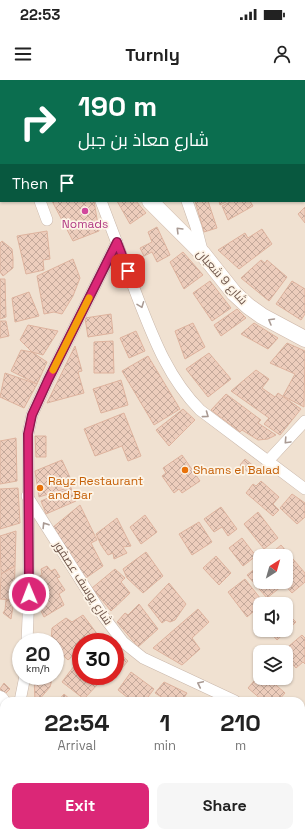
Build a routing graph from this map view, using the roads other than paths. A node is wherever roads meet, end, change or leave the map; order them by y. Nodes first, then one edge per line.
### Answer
1 (40, 202) edge
2 (101, 202) edge
3 (151, 202) edge
4 (187, 202) edge
5 (46, 220) dead end
6 (117, 242) junction
7 (203, 254) junction
8 (305, 339) edge
9 (305, 421) edge
10 (268, 461) junction
11 (305, 489) edge
12 (27, 496) junction
13 (27, 633) edge
14 (23, 685) edge
15 (21, 697) edge
16 (226, 697) edge

1 - 5 street
2 - 6 street
7 -> 3 street, شارع 9 شعبان
4 - 7 street
6 -> 10 street
6 - 12 street
8 -> 7 street, شارع 9 شعبان
9 -> 10 street
10 - 11 street
12 - 13 street
16 -> 12 street, شارع يوسف عصفور
14 - 15 street

